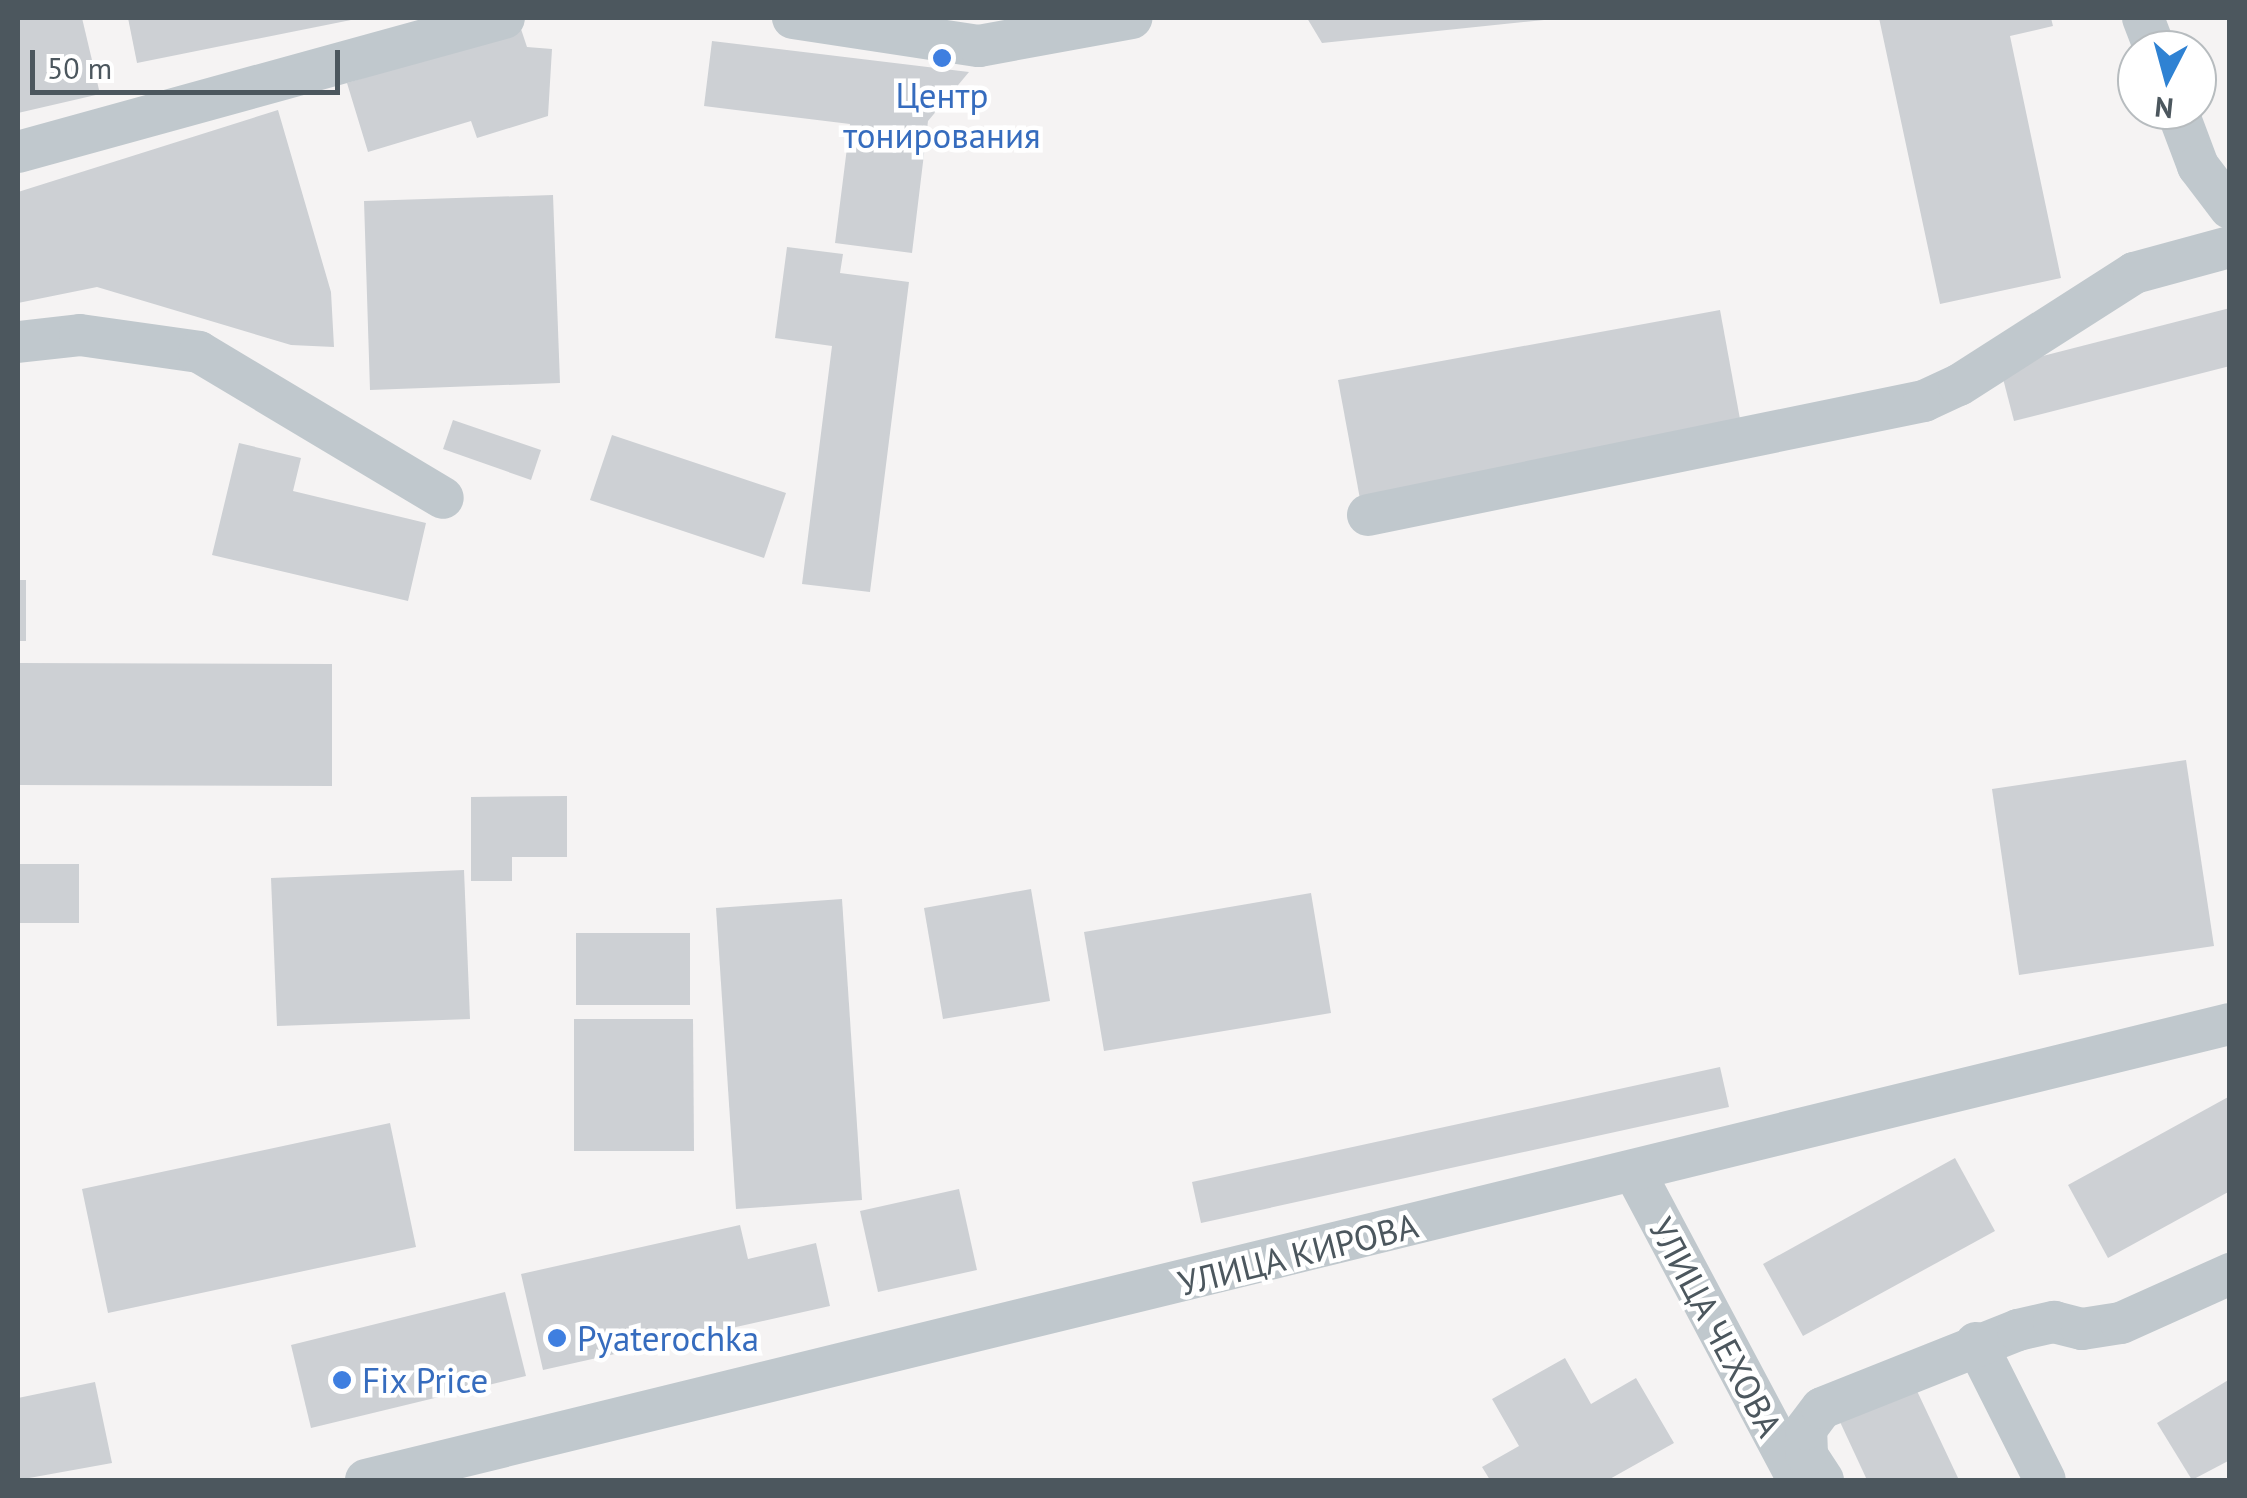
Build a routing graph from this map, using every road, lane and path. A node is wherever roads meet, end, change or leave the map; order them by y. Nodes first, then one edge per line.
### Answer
1 (504, 18) edge
2 (792, 18) edge
3 (1132, 18) edge
4 (2185, 130) edge
5 (18, 152) edge
6 (2230, 208) edge
7 (2230, 247) edge
8 (18, 342) edge
9 (443, 498) dead end
10 (1368, 515) dead end
11 (2230, 1024) edge
12 (1634, 1172) junction
13 (2230, 1274) edge
14 (1976, 1343) junction
15 (366, 1480) edge
16 (1798, 1480) edge
17 (1823, 1480) edge
18 (2045, 1480) edge

1 - 5 street
2 - 3 street
4 - 6 street
7 - 10 street
8 - 9 street
11 - 12 street, УЛИЦА КИРОВА
12 - 15 street, УЛИЦА КИРОВА
12 - 16 street, УЛИЦА ЧЕХОВА
13 - 14 street
14 - 17 street
14 - 18 street

